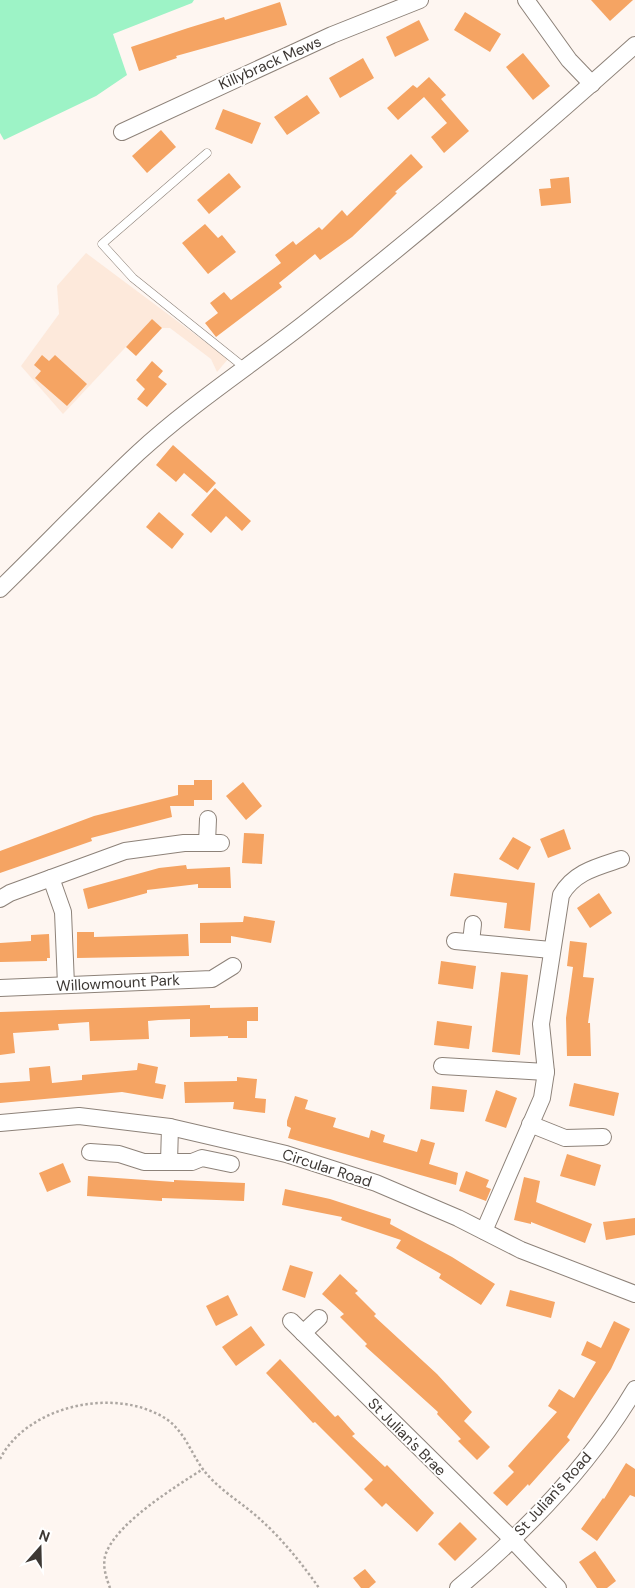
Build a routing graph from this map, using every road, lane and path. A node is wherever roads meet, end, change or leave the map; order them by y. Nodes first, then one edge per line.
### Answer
1 (420, 0) edge
2 (526, 0) edge
3 (635, 46) edge
4 (592, 84) junction
5 (122, 132) dead end
6 (207, 154) dead end
7 (245, 368) junction
8 (0, 589) edge
9 (208, 820) dead end
10 (621, 859) dead end
11 (52, 878) junction
12 (0, 899) edge
13 (473, 924) dead end
14 (551, 950) junction
15 (233, 966) dead end
16 (66, 985) junction
17 (0, 988) edge
18 (442, 1066) dead end
19 (546, 1072) junction
20 (0, 1123) edge
21 (530, 1124) junction
22 (170, 1127) junction
23 (603, 1137) dead end
24 (90, 1152) dead end
25 (169, 1162) junction
26 (232, 1164) dead end
27 (484, 1231) junction
28 (635, 1294) edge
29 (319, 1318) dead end
30 (291, 1321) dead end
31 (303, 1333) junction
32 (635, 1389) edge
33 (0, 1459) edge
34 (203, 1469) junction
35 (512, 1539) junction
36 (110, 1588) edge
37 (318, 1588) edge
38 (458, 1588) edge
39 (558, 1588) edge

1 - 5 street, Killybrack Mews
2 - 4 street
3 - 4 street
4 - 7 street
6 - 7 lane
7 - 8 street
9 - 11 street
10 - 14 street
11 - 12 street
11 - 16 street
13 - 14 street
14 - 19 street
15 - 16 street, Willowmount Park
16 - 17 street, Willowmount Park
18 - 19 street
19 - 21 street
20 - 22 street, Circular Road
21 - 23 street
21 - 27 street
22 - 25 street
22 - 27 street, Circular Road
24 - 25 street
25 - 26 street
27 - 28 street, Circular Road
29 - 31 street
30 - 31 street, St Julian's Brae
31 - 35 street, St Julian's Brae
32 - 35 street, St Julian's Road
33 - 34 path
34 - 36 path
34 - 37 path
35 - 38 street, St Julian's Road
35 - 39 street, St Julian's Brae

